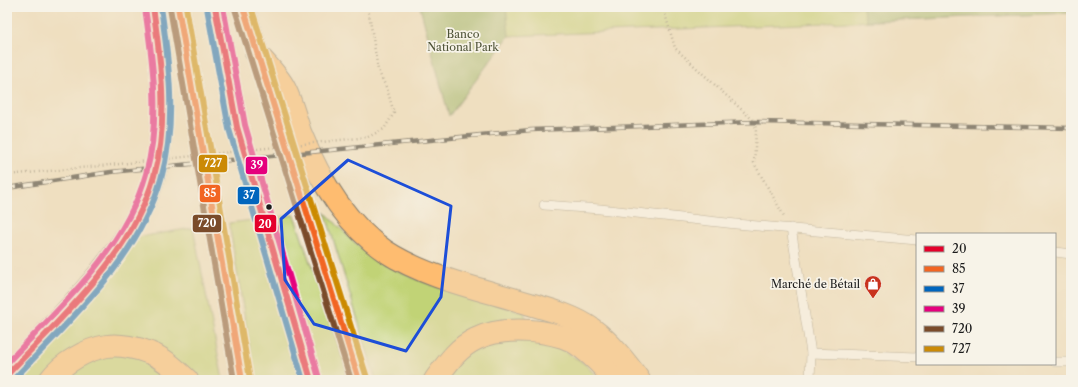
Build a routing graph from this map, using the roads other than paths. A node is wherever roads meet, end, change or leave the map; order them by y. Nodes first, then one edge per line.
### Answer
1 (154, 7) edge
2 (178, 7) edge
3 (215, 7) edge
4 (242, 7) edge
5 (256, 53) junction
6 (544, 205) dead end
7 (791, 228) junction
8 (916, 240) edge
9 (1056, 252) edge
10 (1071, 254) edge
11 (811, 353) junction
12 (916, 357) edge
13 (1056, 362) edge
14 (1071, 362) edge
15 (7, 375) edge
16 (50, 380) edge
17 (187, 380) edge
18 (242, 380) edge
19 (311, 380) edge
20 (359, 380) edge
21 (435, 380) edge
22 (613, 380) edge
23 (639, 380) edge
24 (810, 380) edge

1 - 15 highway
2 - 18 highway
3 - 19 highway
4 - 5 highway
5 - 20 highway
5 - 23 highway
6 - 7 lane
7 - 8 lane
7 - 11 lane
9 - 10 lane
11 - 12 lane
11 - 24 lane
13 - 14 lane
16 - 17 highway
21 - 22 highway

